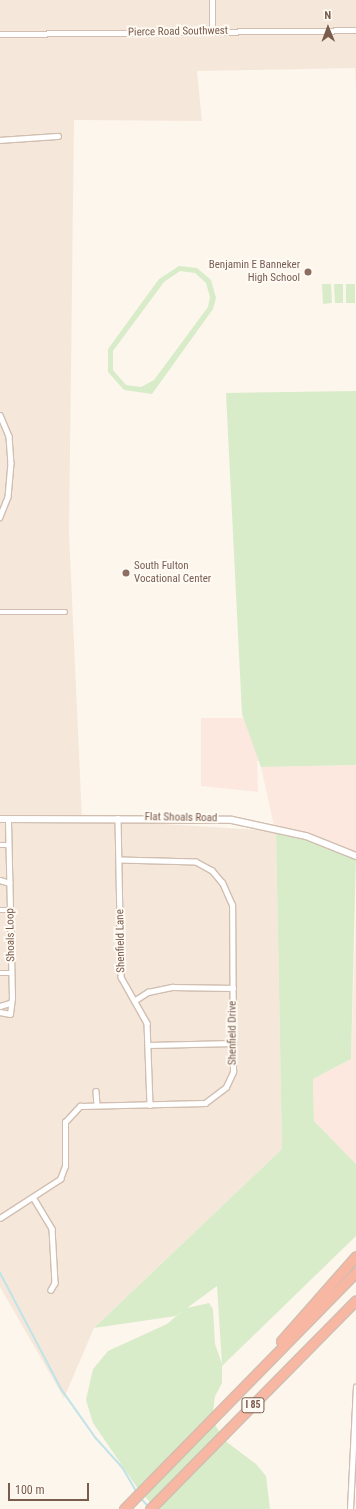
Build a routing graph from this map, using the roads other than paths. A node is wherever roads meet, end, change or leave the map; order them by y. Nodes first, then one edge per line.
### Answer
1 (212, 0) edge
2 (356, 30) edge
3 (212, 32) junction
4 (0, 34) edge
5 (58, 136) dead end
6 (0, 140) edge
7 (0, 415) edge
8 (0, 517) edge
9 (0, 612) edge
10 (64, 612) dead end
11 (118, 818) junction
12 (0, 819) edge
13 (8, 819) junction
14 (0, 845) edge
15 (9, 845) junction
16 (356, 856) edge
17 (120, 860) junction
18 (0, 880) edge
19 (10, 883) junction
20 (0, 910) edge
21 (10, 910) junction
22 (0, 973) edge
23 (12, 973) junction
24 (233, 988) junction
25 (134, 1002) junction
26 (10, 1003) junction
27 (0, 1006) edge
28 (0, 1012) edge
29 (234, 1043) junction
30 (149, 1045) junction
31 (96, 1091) dead end
32 (97, 1104) junction
33 (150, 1105) junction
34 (33, 1197) junction
35 (0, 1218) edge
36 (356, 1256) edge
37 (356, 1272) edge
38 (51, 1290) dead end
39 (356, 1300) edge
40 (356, 1387) edge
41 (224, 1407) junction
42 (124, 1509) edge
43 (150, 1509) edge
44 (350, 1509) edge

1 - 3 street
2 - 3 street, Pierce Road Southwest
3 - 4 street, Pierce Road Southwest
5 - 6 street
7 - 8 street
9 - 10 street
11 - 13 street, Flat Shoals Road
11 - 16 street, Flat Shoals Road
11 - 17 street, Shenfield Lane
12 - 13 street, Flat Shoals Road
13 - 15 street, Shoals Loop
14 - 15 street
15 - 19 street, Shoals Loop
17 - 24 street, Shenfield Drive
17 - 25 street, Shenfield Lane
18 - 19 street
19 - 21 street, Shoals Loop
20 - 21 street
21 - 23 street, Shoals Loop
22 - 23 street
23 - 26 street, Shoals Loop
24 - 25 street
24 - 29 street, Shenfield Drive
25 - 30 street, Shenfield Lane
26 - 27 street
26 - 28 street
29 - 30 street
29 - 33 street, Shenfield Drive
30 - 33 street, Shenfield Lane
31 - 32 street
32 - 33 street, Shenfield Drive
32 - 34 street, Shenfield Drive
34 - 35 street, Shenfield Drive
34 - 38 street
36 - 41 highway
37 - 41 highway, I 85
39 - 43 highway, I 85
40 - 44 street
41 - 42 highway, I 85

